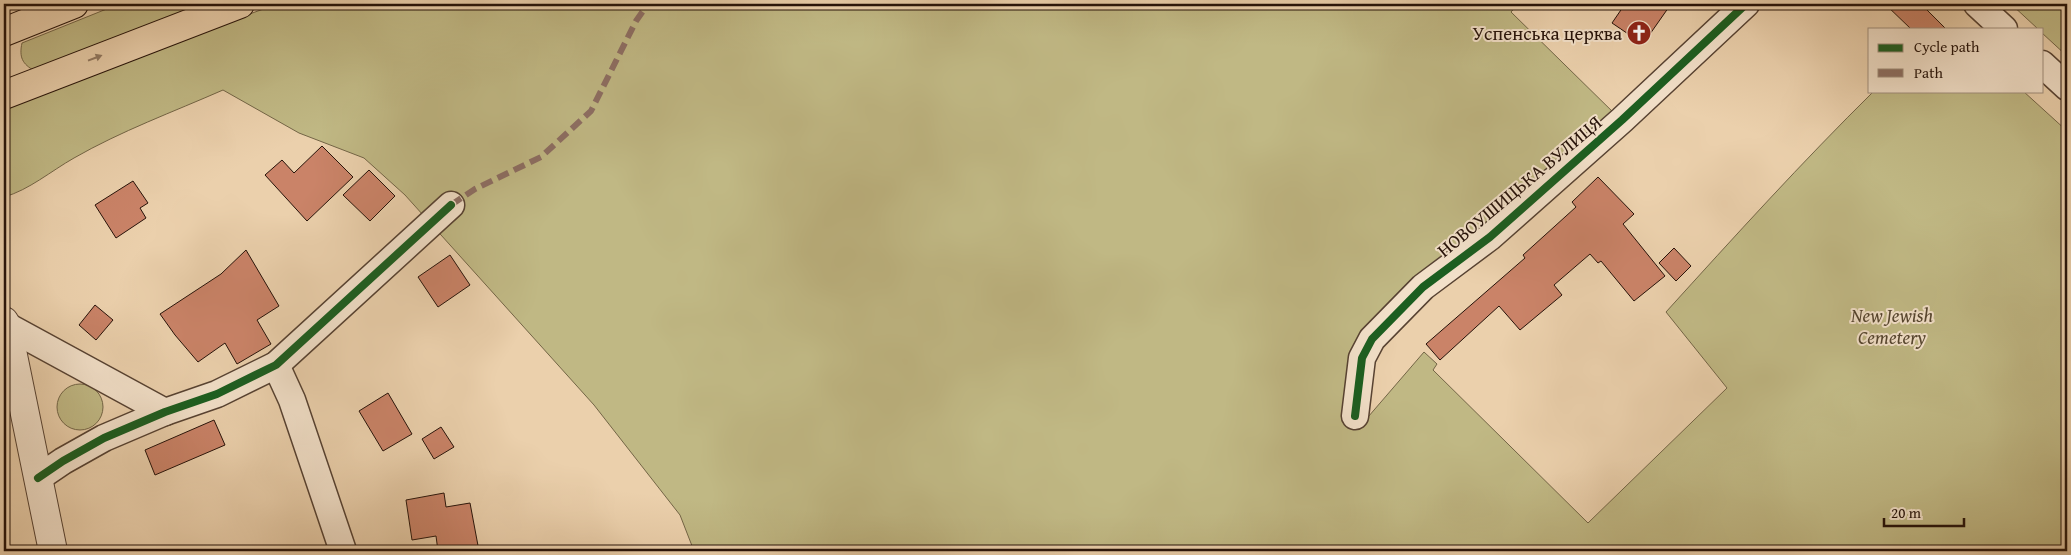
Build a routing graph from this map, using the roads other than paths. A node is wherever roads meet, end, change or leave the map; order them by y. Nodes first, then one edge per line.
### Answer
1 (74, 4) edge
2 (240, 4) edge
3 (1746, 4) edge
4 (1977, 4) edge
5 (16, 27) edge
6 (2003, 28) edge
7 (2044, 66) edge
8 (2067, 88) edge
9 (4, 95) edge
10 (451, 205) dead end
11 (5, 323) edge
12 (276, 365) junction
13 (165, 412) junction
14 (1355, 416) dead end
15 (38, 478) junction
16 (53, 551) edge
17 (343, 551) edge

1 - 5 main road
9 -> 2 main road
3 - 14 street, НОВОУШИЦЬКА ВУЛИЦЯ
4 - 6 street
7 - 8 street
10 - 12 street
11 - 13 street
11 - 15 street
12 - 13 street
12 - 17 street
13 - 15 street
15 - 16 street

